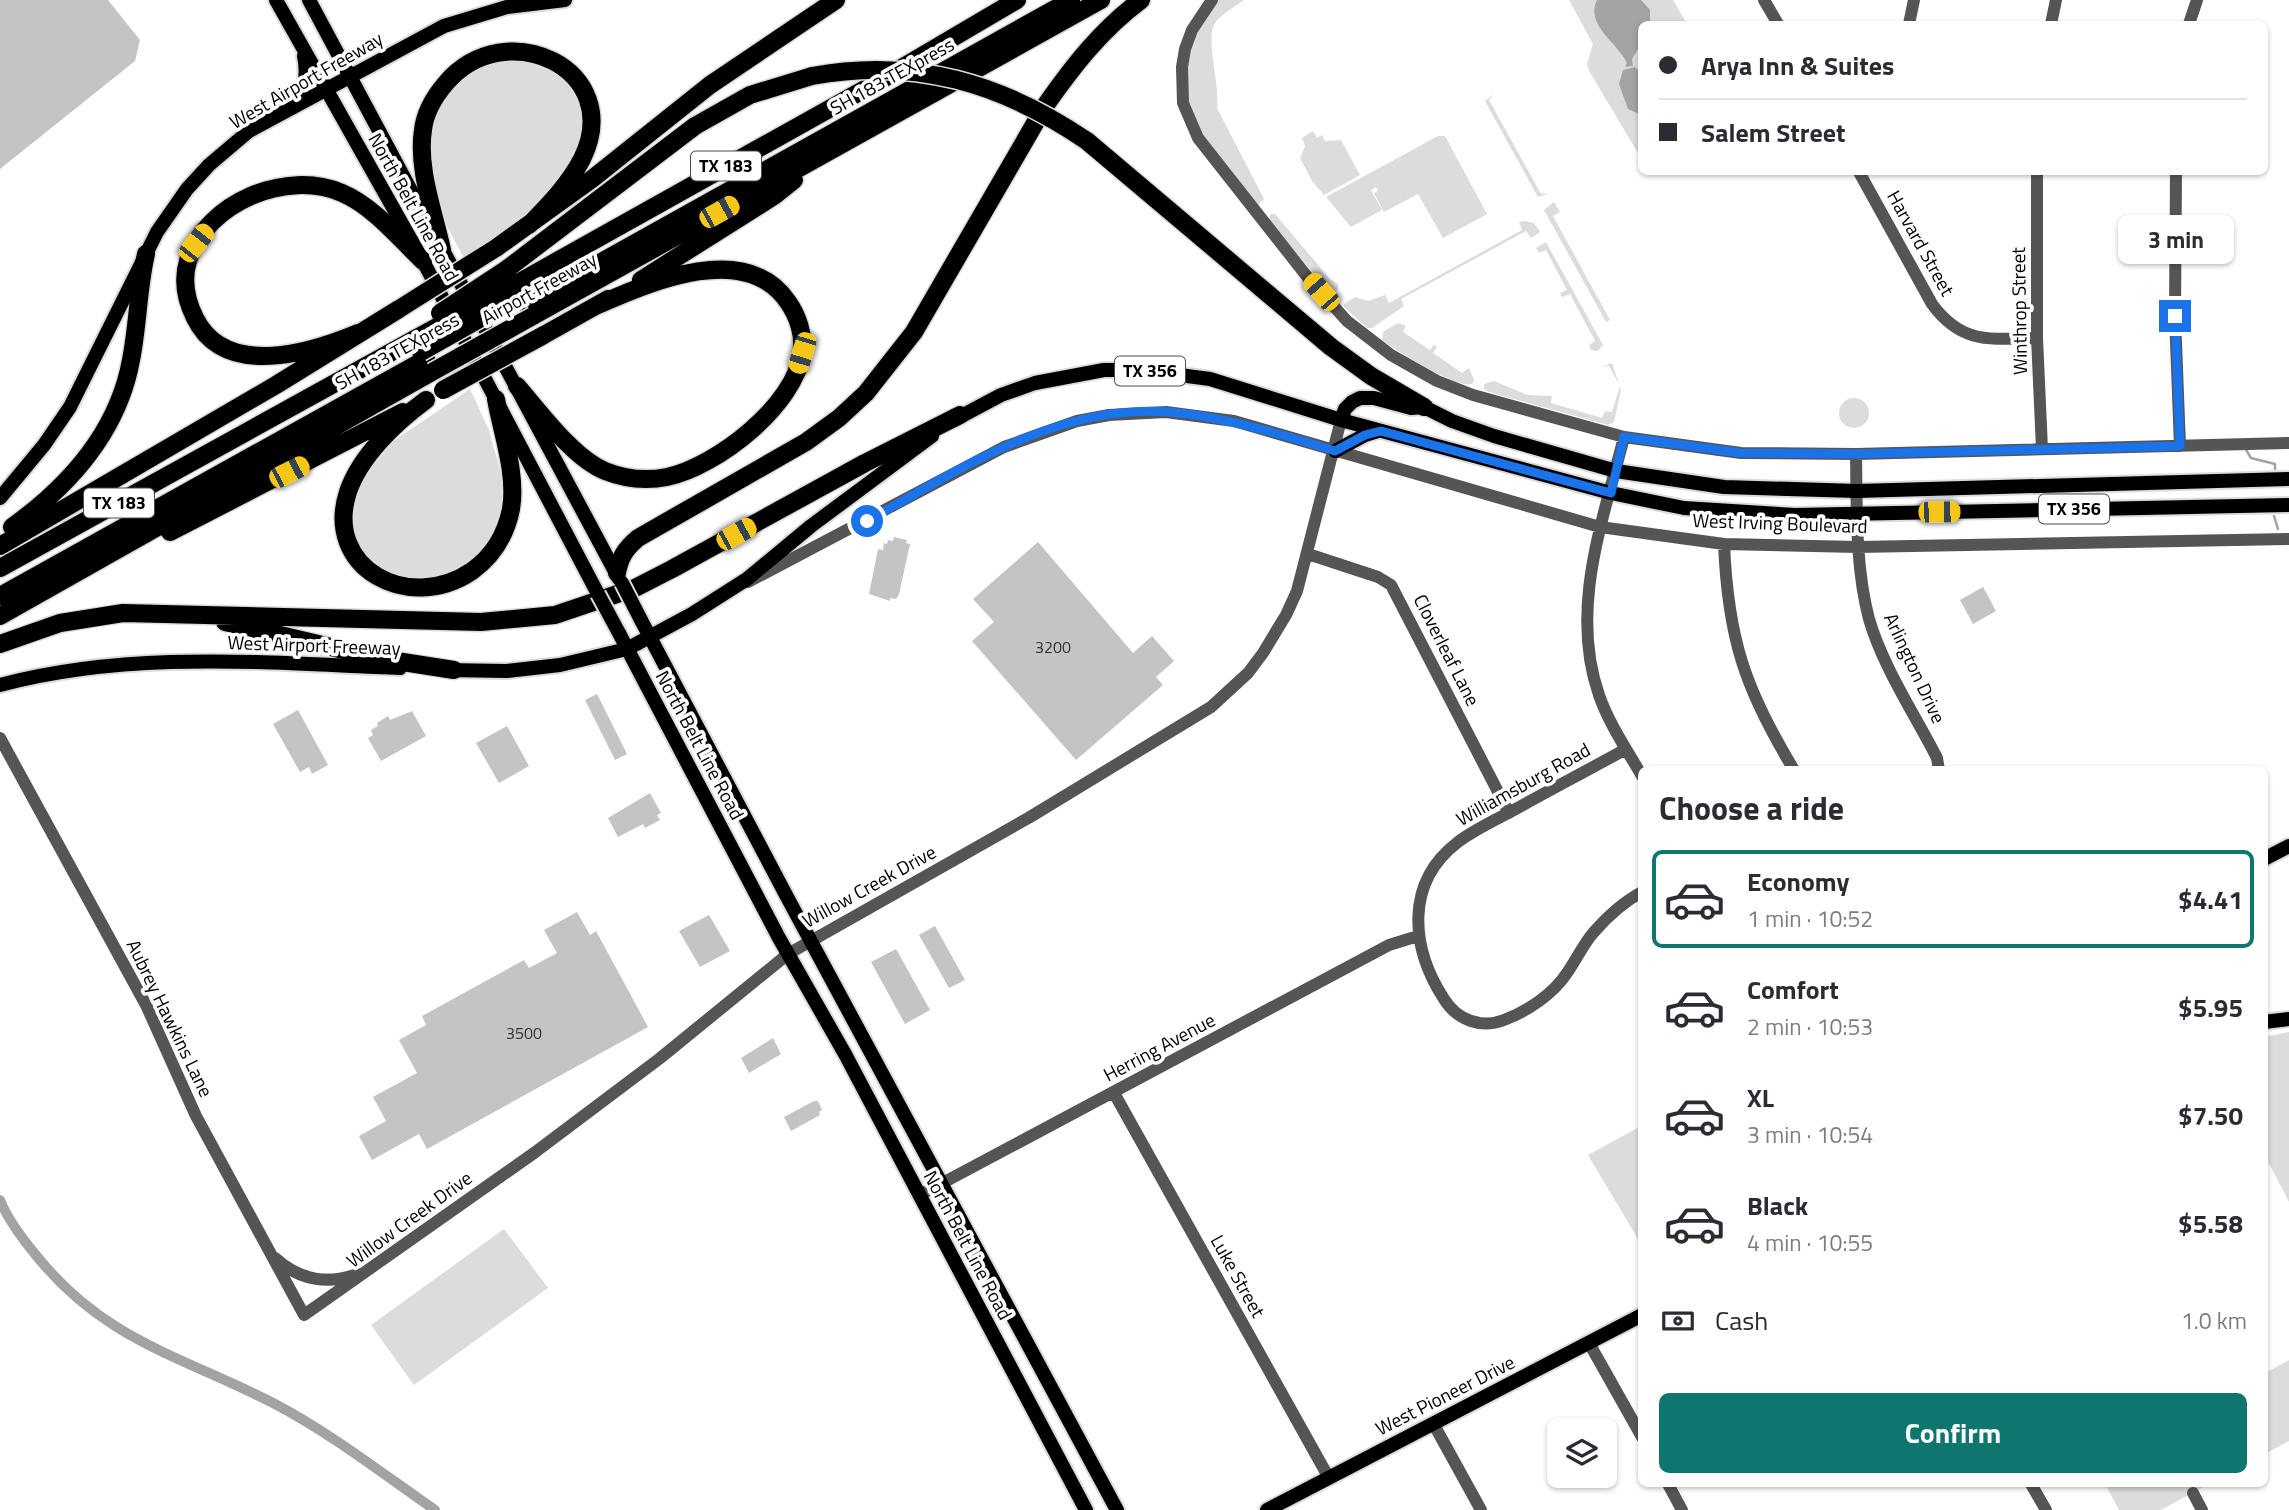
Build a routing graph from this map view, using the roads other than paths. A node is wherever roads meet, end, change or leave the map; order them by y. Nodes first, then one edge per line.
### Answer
1 (276, 0) edge
2 (309, 0) edge
3 (565, 0) edge
4 (836, 0) edge
5 (1017, 0) edge
6 (1052, 0) edge
7 (1071, 0) edge
8 (1101, 0) edge
9 (1141, 0) edge
10 (1212, 0) edge
11 (1764, 0) edge
12 (1914, 0) edge
13 (2056, 0) edge
14 (2197, 0) edge
15 (1776, 21) edge
16 (1910, 21) edge
17 (2052, 21) edge
18 (2190, 21) edge
19 (302, 48) junction
20 (349, 77) junction
21 (326, 89) junction
22 (291, 108) junction
23 (835, 148) junction
24 (1861, 175) edge
25 (2037, 175) edge
26 (2176, 175) edge
27 (529, 225) junction
28 (442, 250) junction
29 (146, 254) junction
30 (423, 261) junction
31 (521, 293) junction
32 (598, 305) junction
33 (358, 334) junction
34 (2037, 338) junction
35 (421, 351) junction
36 (517, 386) junction
37 (496, 398) junction
38 (426, 400) junction
39 (1424, 407) junction
40 (960, 415) junction
41 (1341, 420) junction
42 (1381, 431) junction
43 (1624, 437) junction
44 (2289, 443) edge
45 (2180, 446) junction
46 (2042, 449) junction
47 (1335, 451) junction
48 (1856, 454) junction
49 (1616, 471) junction
50 (2289, 479) edge
51 (1857, 491) junction
52 (1611, 493) junction
53 (0, 498) edge
54 (2289, 505) edge
55 (1858, 514) junction
56 (1600, 527) junction
57 (0, 536) edge
58 (2289, 539) edge
59 (1724, 544) junction
60 (0, 546) edge
61 (1858, 547) junction
62 (1308, 554) junction
63 (0, 568) edge
64 (75, 573) junction
65 (619, 578) junction
66 (0, 586) edge
67 (0, 596) edge
68 (723, 596) junction
69 (163, 612) junction
70 (0, 616) edge
71 (650, 636) junction
72 (0, 644) edge
73 (627, 649) junction
74 (454, 670) junction
75 (0, 685) edge
76 (0, 738) edge
77 (1626, 749) junction
78 (1792, 766) edge
79 (1939, 766) edge
80 (1638, 769) edge
81 (1509, 813) junction
82 (2289, 846) edge
83 (2268, 857) edge
84 (1638, 895) edge
85 (1418, 936) junction
86 (811, 940) junction
87 (788, 954) junction
88 (2289, 1019) edge
89 (2268, 1022) edge
90 (1114, 1093) junction
91 (941, 1184) junction
92 (920, 1195) junction
93 (266, 1249) junction
94 (372, 1269) junction
95 (304, 1315) joint
96 (1638, 1317) edge
97 (1589, 1343) junction
98 (1433, 1423) junction
99 (1638, 1430) edge
100 (1328, 1478) junction
101 (1670, 1487) edge
102 (2033, 1487) edge
103 (2193, 1493) dead end
104 (1086, 1510) edge
105 (1117, 1510) edge
106 (1267, 1510) edge
107 (1481, 1510) edge
108 (1682, 1510) edge
109 (2046, 1510) edge
110 (2202, 1510) edge

1 - 19 main road, North Belt Line Road
2 - 20 main road, North Belt Line Road
3 - 20 main road, West Airport Freeway
4 - 27 highway
5 - 31 highway, Airport Freeway / TX 183
6 - 31 highway, SH 183 TEXpress
7 - 31 highway, SH 183 TEXpress
8 - 23 highway, Airport Freeway / TX 183
9 - 65 highway
10 - 43 street
11 - 15 street
12 - 16 street
13 - 17 street
14 - 18 street
19 - 21 main road, North Belt Line Road
19 - 22 main road
20 - 21 main road, West Airport Freeway
20 - 28 main road, North Belt Line Road
21 - 22 main road, West Airport Freeway
21 - 30 main road, North Belt Line Road
22 - 29 main road, West Airport Freeway
23 - 31 highway, Airport Freeway / TX 183
23 - 32 highway
24 - 34 street, Harvard Street
25 - 34 street, Winthrop Street
26 - 45 street
27 - 28 highway
27 - 33 highway, bridge
28 - 36 main road, North Belt Line Road
29 - 53 main road, West Airport Freeway
29 - 57 highway
30 - 33 highway
30 - 37 main road, North Belt Line Road
31 - 35 highway, bridge
31 - 35 highway, Airport Freeway / TX 183, bridge
31 - 39 highway, bridge
32 - 36 highway
32 - 38 highway, bridge
33 - 60 highway
34 - 46 street, Winthrop Street
35 - 63 highway, Airport Freeway / TX 183
35 - 64 highway, Airport Freeway / TX 183
35 - 66 highway, SH 183 TEXpress
35 - 67 highway, SH 183 TEXpress
36 - 65 main road, North Belt Line Road
37 - 38 highway
37 - 73 main road, North Belt Line Road, bridge
38 - 64 highway
39 - 41 main road, West Irving Boulevard
39 - 49 main road, West Irving Boulevard / TX 356
40 - 41 main road, West Irving Boulevard / TX 356
40 - 68 main road, West Irving Boulevard
40 - 69 highway
41 - 42 main road, West Irving Boulevard / TX 356
41 - 47 street, Willow Creek Drive
42 - 47 main road
42 - 52 main road, West Irving Boulevard / TX 356
43 - 48 street
43 - 49 street
44 - 45 street
45 - 46 street
46 - 48 street
47 - 56 street, West Irving Boulevard
47 - 62 street, Willow Creek Drive
47 - 68 street, West Irving Boulevard
48 - 51 street, Arlington Drive
49 - 51 main road, West Irving Boulevard / TX 356
49 - 52 street
50 - 51 main road, West Irving Boulevard / TX 356
51 - 55 street, Arlington Drive
52 - 55 main road, West Irving Boulevard / TX 356
52 - 56 street
54 - 55 main road, West Irving Boulevard / TX 356
55 - 61 street, Arlington Drive
56 - 59 street, West Irving Boulevard
56 - 77 street
58 - 61 street, West Irving Boulevard
59 - 61 street, West Irving Boulevard
59 - 78 street
61 - 79 street, Arlington Drive
62 - 81 street, Cloverleaf Lane
62 - 86 street, Willow Creek Drive
64 - 70 highway, Airport Freeway / TX 183
65 - 71 main road, North Belt Line Road, bridge
68 - 71 main road, West Irving Boulevard
69 - 72 highway
69 - 74 highway
71 - 73 main road, West Irving Boulevard
71 - 86 main road, North Belt Line Road
73 - 74 main road, West Airport Freeway
73 - 87 main road, North Belt Line Road
74 - 75 main road, West Airport Freeway
76 - 93 street, Aubrey Hawkins Lane
77 - 80 street
77 - 81 street, Williamsburg Road
81 - 85 street, Williamsburg Road
82 - 83 main road
84 - 85 street
85 - 90 street, Herring Avenue
86 - 87 street, Willow Creek Drive
86 - 91 main road, North Belt Line Road
87 - 92 main road, North Belt Line Road
87 - 94 street, Willow Creek Drive
88 - 89 main road
90 - 91 street, Herring Avenue
90 - 100 street, Luke Street
91 - 92 street, Herring Avenue
91 - 105 main road, North Belt Line Road
92 - 104 main road, North Belt Line Road
93 - 94 street
93 - 95 street, Aubrey Hawkins Lane
94 - 95 street, Willow Creek Drive
96 - 97 main road, West Pioneer Drive
97 - 98 main road, West Pioneer Drive
97 - 99 street
98 - 100 main road, West Pioneer Drive
98 - 107 street
100 - 106 main road, West Pioneer Drive
101 - 108 street
102 - 109 street
103 - 110 street

